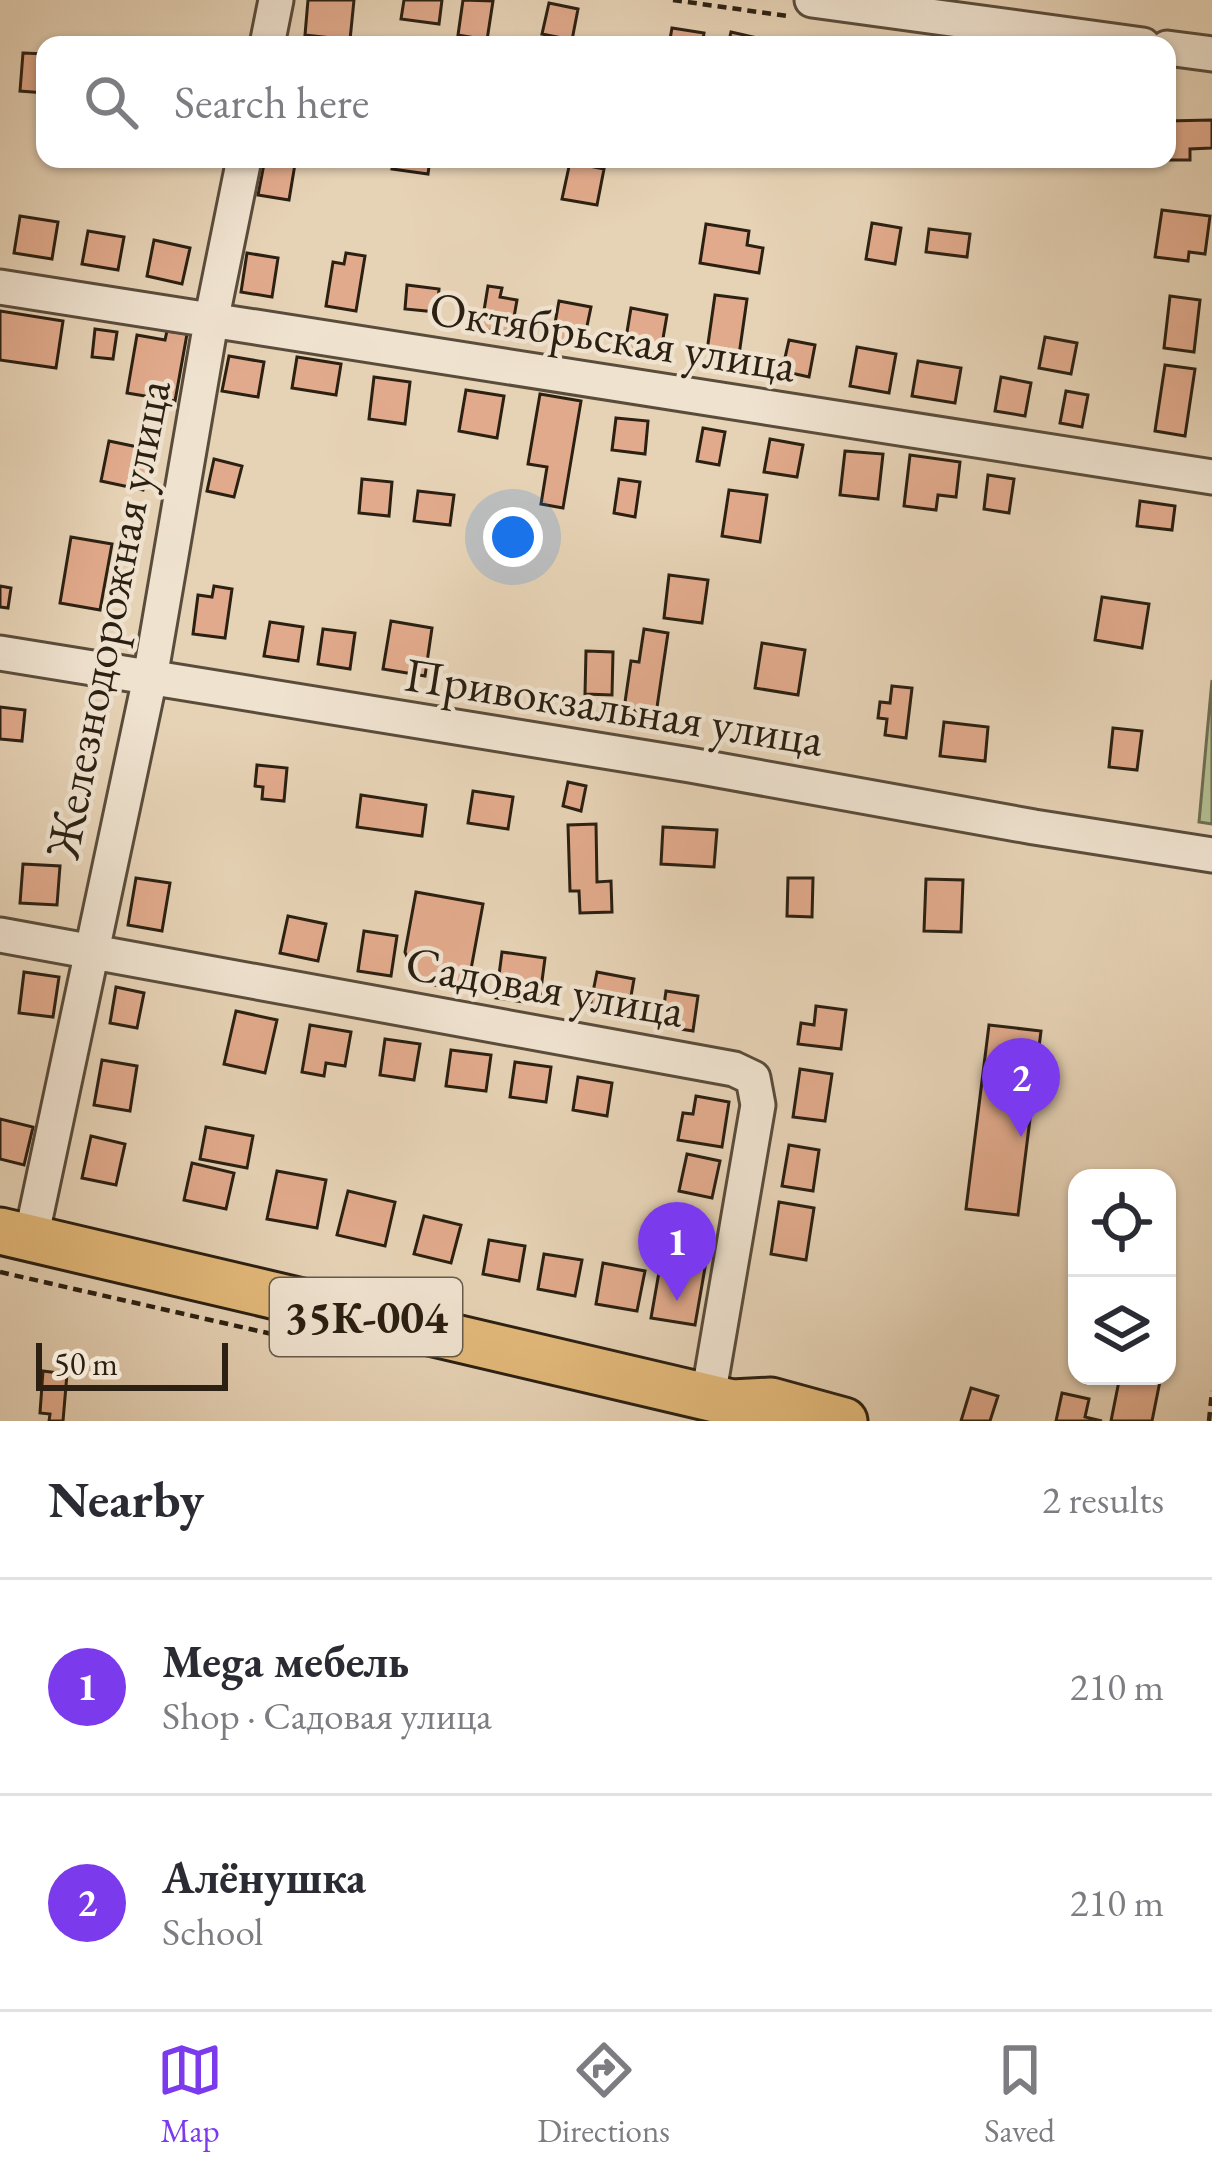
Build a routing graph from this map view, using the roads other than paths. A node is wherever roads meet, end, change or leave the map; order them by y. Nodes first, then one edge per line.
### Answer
1 (276, 0) edge
2 (812, 0) edge
3 (269, 36) edge
4 (1077, 36) edge
5 (1176, 49) edge
6 (1212, 54) edge
7 (242, 168) edge
8 (0, 287) edge
9 (211, 322) junction
10 (1212, 477) edge
11 (0, 652) edge
12 (150, 678) junction
13 (1212, 855) edge
14 (0, 935) edge
15 (91, 952) junction
16 (16, 1234) edge
17 (733, 1407) edge
18 (844, 1421) edge

1 - 3 street
2 - 4 street
5 - 6 street
7 - 9 street, Железнодорожная улица
8 - 9 street, Октябрьская улица
9 - 10 street, Октябрьская улица
9 - 12 street, Железнодорожная улица
11 - 12 street, Привокзальная улица
12 - 13 street, Привокзальная улица
12 - 15 street, Железнодорожная улица
14 - 15 street, Садовая улица
15 - 16 street, Железнодорожная улица
15 - 17 street, Садовая улица
16 - 17 main road, 35К-004
17 - 18 main road, 35К-004

